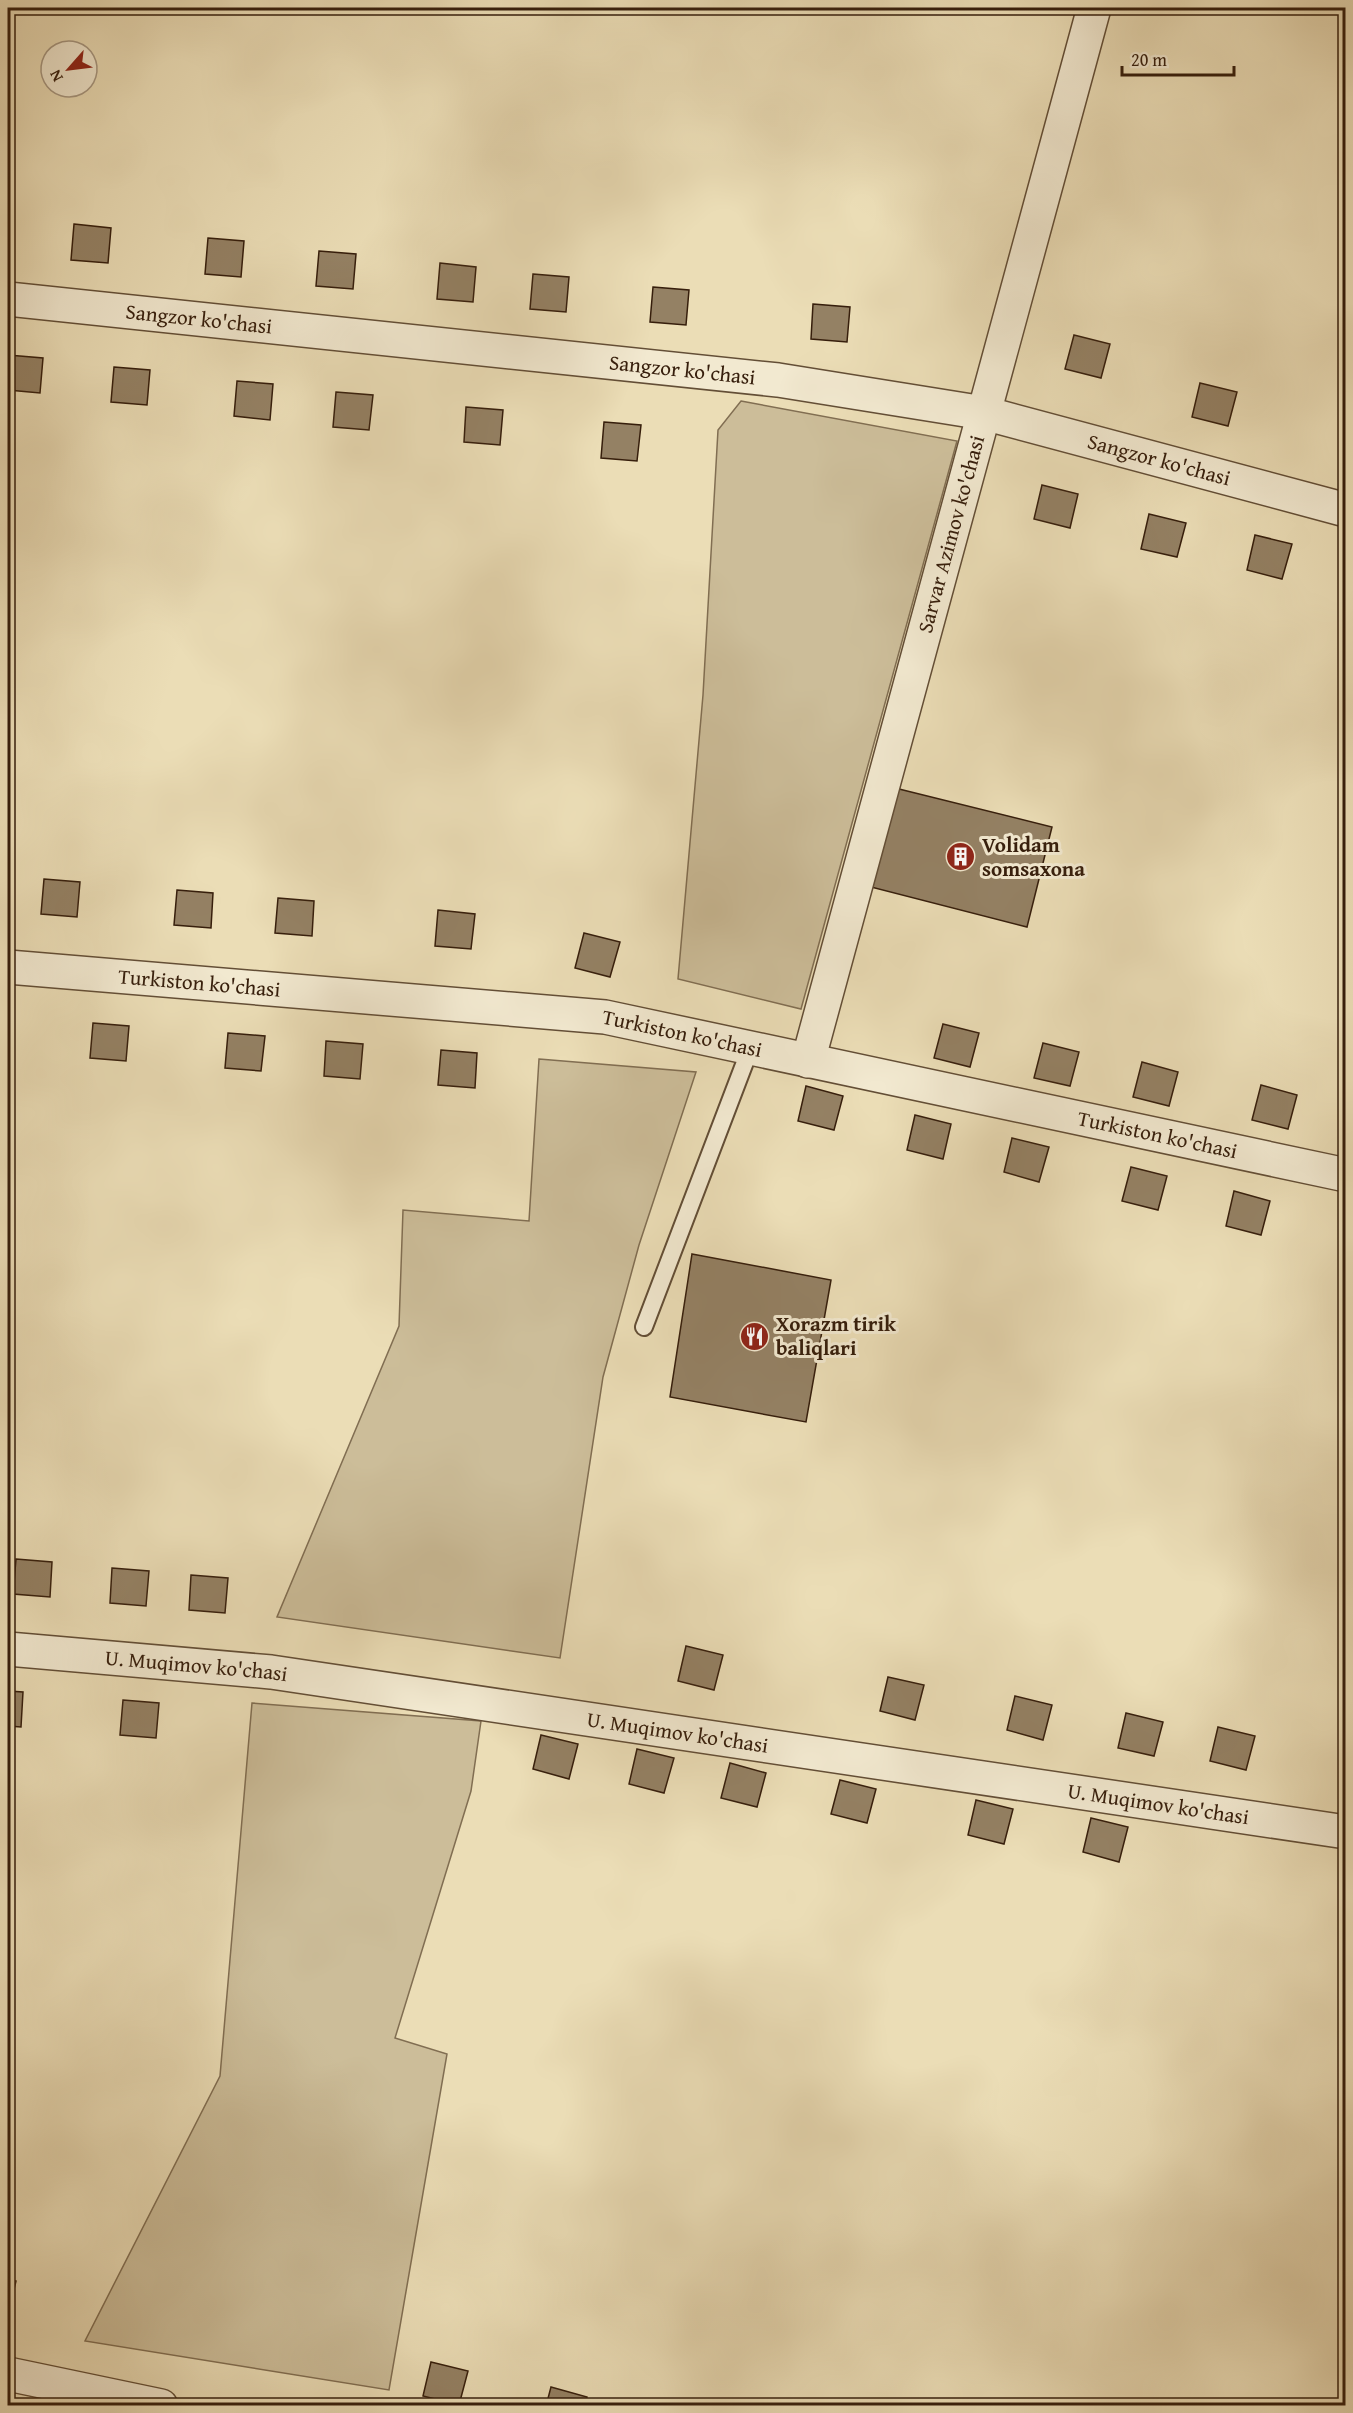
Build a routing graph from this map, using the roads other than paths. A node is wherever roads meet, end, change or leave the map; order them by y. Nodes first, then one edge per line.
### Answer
1 (1094, 8) edge
2 (8, 299) edge
3 (984, 412) junction
4 (1346, 510) edge
5 (8, 967) edge
6 (750, 1049) junction
7 (808, 1061) junction
8 (1346, 1175) edge
9 (644, 1327) dead end
10 (8, 1649) edge
11 (1346, 1832) edge
12 (8, 2374) edge
13 (161, 2406) edge

1 - 3 street, Sarvar Azimov ko'chasi
2 - 3 street, Sangzor ko'chasi
3 - 4 street, Sangzor ko'chasi
3 - 7 street, Sarvar Azimov ko'chasi
5 - 6 street, Turkiston ko'chasi
6 - 7 street, Turkiston ko'chasi
6 - 9 lane
7 - 8 street, Turkiston ko'chasi
10 - 11 street, U. Muqimov ko'chasi
12 - 13 street

